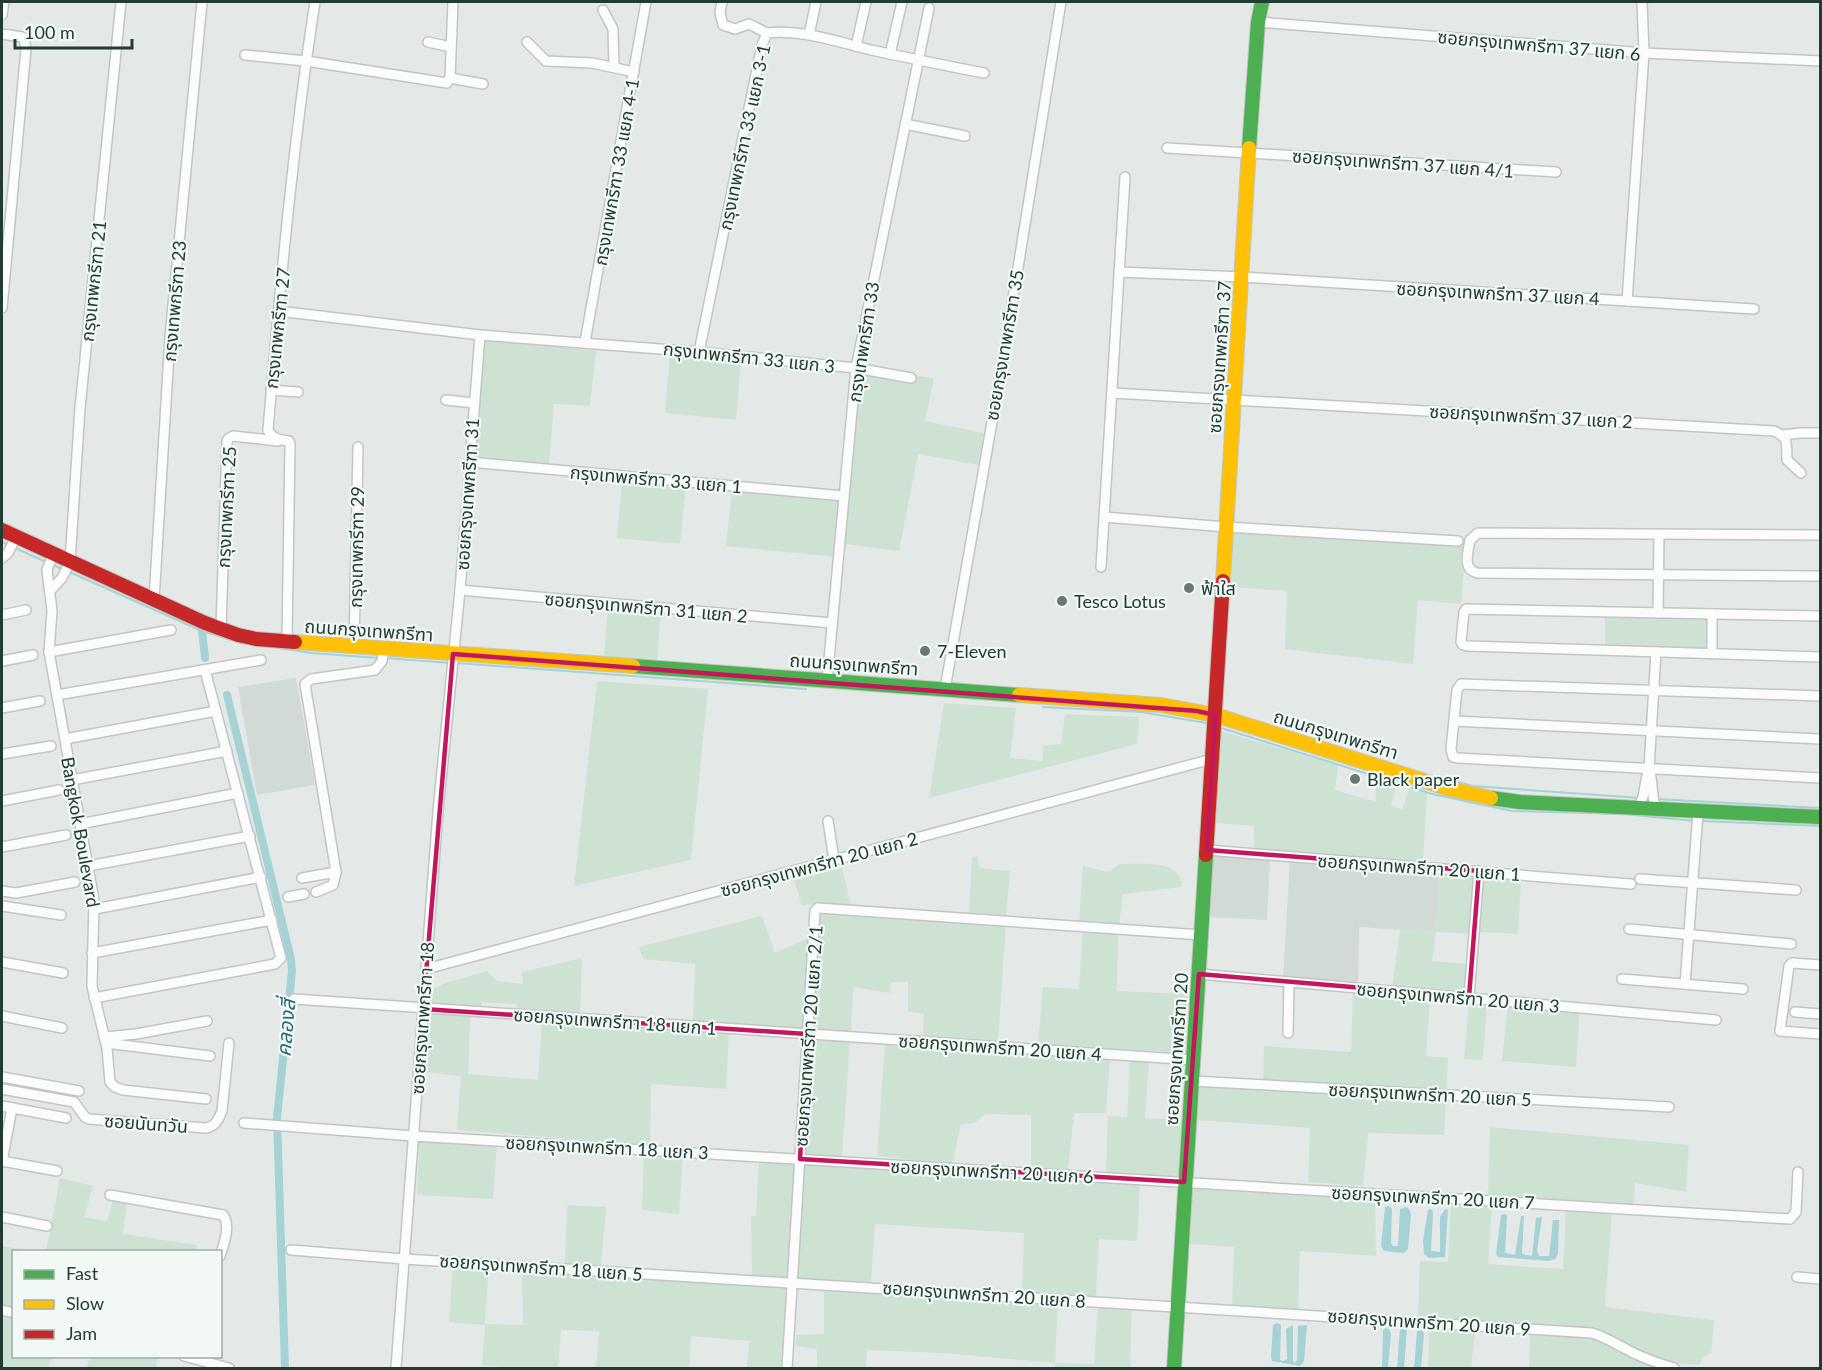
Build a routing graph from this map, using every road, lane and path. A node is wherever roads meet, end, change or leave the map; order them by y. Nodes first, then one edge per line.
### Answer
1 (4, 2) edge
2 (121, 2) edge
3 (202, 2) edge
4 (315, 2) edge
5 (453, 2) edge
6 (646, 2) edge
7 (722, 2) edge
8 (816, 2) edge
9 (866, 2) edge
10 (902, 2) edge
11 (1061, 2) edge
12 (1262, 2) edge
13 (1642, 2) edge
14 (929, 8) dead end
15 (603, 10) dead end
16 (2, 15) edge
17 (1258, 22) junction
18 (767, 33) junction
19 (2, 34) edge
20 (809, 35) junction
21 (428, 42) dead end
22 (527, 42) dead end
23 (856, 46) junction
24 (451, 47) junction
25 (1644, 53) junction
26 (890, 54) junction
27 (245, 55) dead end
28 (918, 60) junction
29 (306, 61) junction
30 (1821, 61) edge
31 (614, 67) junction
32 (634, 72) junction
33 (984, 73) dead end
34 (450, 78) junction
35 (483, 84) dead end
36 (905, 124) junction
37 (965, 136) dead end
38 (1167, 148) dead end
39 (1250, 153) junction
40 (1556, 172) dead end
41 (1125, 177) dead end
42 (1119, 272) junction
43 (1243, 277) junction
44 (1628, 301) junction
45 (2, 308) edge
46 (1754, 309) dead end
47 (278, 311) junction
48 (480, 334) junction
49 (585, 342) junction
50 (699, 352) junction
51 (856, 368) junction
52 (911, 378) dead end
53 (271, 390) junction
54 (298, 392) dead end
55 (1112, 393) junction
56 (446, 400) dead end
57 (1234, 400) junction
58 (474, 403) junction
59 (1821, 433) edge
60 (1784, 435) junction
61 (280, 441) junction
62 (358, 447) dead end
63 (469, 462) junction
64 (1801, 473) dead end
65 (844, 496) junction
66 (1104, 517) junction
67 (1226, 527) junction
68 (2, 530) edge
69 (1659, 535) junction
70 (1821, 535) edge
71 (14, 540) junction
72 (1458, 541) dead end
73 (5, 555) edge
74 (52, 557) junction
75 (1101, 567) dead end
76 (66, 569) junction
77 (1658, 575) junction
78 (1821, 576) edge
79 (51, 590) junction
80 (460, 590) junction
81 (154, 600) junction
82 (26, 610) dead end
83 (1658, 613) junction
84 (1712, 614) junction
85 (2, 615) edge
86 (1821, 616) edge
87 (832, 623) junction
88 (221, 629) junction
89 (171, 630) dead end
90 (287, 642) junction
91 (354, 647) junction
92 (49, 652) junction
93 (1656, 652) junction
94 (1712, 654) junction
95 (33, 655) dead end
96 (384, 655) junction
97 (1821, 657) edge
98 (261, 660) dead end
99 (452, 660) junction
100 (2, 661) edge
101 (204, 670) junction
102 (827, 681) junction
103 (945, 689) junction
104 (1654, 691) junction
105 (57, 694) junction
106 (1821, 696) edge
107 (40, 701) dead end
108 (2, 708) edge
109 (216, 711) junction
110 (1454, 721) junction
111 (1214, 723) junction
112 (1651, 730) junction
113 (65, 739) junction
114 (1821, 739) edge
115 (51, 746) dead end
116 (227, 751) junction
117 (2, 754) edge
118 (1212, 759) junction
119 (1649, 769) junction
120 (1821, 778) edge
121 (72, 780) junction
122 (59, 790) dead end
123 (238, 793) junction
124 (2, 801) edge
125 (1637, 809) junction
126 (1657, 810) junction
127 (1698, 815) junction
128 (1821, 817) edge
129 (828, 821) dead end
130 (80, 824) junction
131 (66, 835) dead end
132 (250, 836) junction
133 (2, 847) edge
134 (1207, 850) junction
135 (834, 860) junction
136 (88, 866) junction
137 (1479, 871) junction
138 (336, 872) junction
139 (261, 877) junction
140 (302, 878) dead end
141 (1640, 879) dead end
142 (75, 882) dead end
143 (1693, 883) junction
144 (1631, 884) dead end
145 (1796, 890) dead end
146 (2, 891) edge
147 (316, 892) dead end
148 (304, 894) dead end
149 (288, 897) dead end
150 (2, 906) edge
151 (95, 909) junction
152 (61, 915) dead end
153 (272, 920) junction
154 (1629, 929) dead end
155 (1202, 935) junction
156 (1689, 935) junction
157 (1791, 944) dead end
158 (92, 953) junction
159 (2, 962) edge
160 (1821, 965) edge
161 (426, 969) junction
162 (63, 973) dead end
163 (1199, 974) junction
164 (1622, 979) dead end
165 (1289, 982) junction
166 (1685, 984) junction
167 (1743, 989) dead end
168 (94, 998) junction
169 (1469, 998) junction
170 (294, 999) dead end
171 (423, 1009) junction
172 (1795, 1011) dead end
173 (1821, 1014) edge
174 (2, 1016) edge
175 (1716, 1020) dead end
176 (207, 1021) dead end
177 (62, 1028) dead end
178 (1288, 1033) dead end
179 (807, 1034) junction
180 (1821, 1034) edge
181 (105, 1040) junction
182 (230, 1043) dead end
183 (210, 1056) dead end
184 (1194, 1060) junction
185 (2, 1077) edge
186 (1192, 1081) junction
187 (2, 1089) edge
188 (79, 1091) dead end
189 (206, 1099) dead end
190 (2, 1106) edge
191 (1668, 1107) dead end
192 (12, 1108) junction
193 (66, 1118) dead end
194 (244, 1123) dead end
195 (414, 1136) junction
196 (800, 1159) junction
197 (2, 1161) edge
198 (57, 1172) dead end
199 (1798, 1172) dead end
200 (1185, 1182) junction
201 (110, 1195) dead end
202 (2, 1217) edge
203 (47, 1226) dead end
204 (222, 1250) edge
205 (291, 1250) dead end
206 (404, 1259) junction
207 (1797, 1278) dead end
208 (1821, 1279) edge
209 (792, 1282) junction
210 (1176, 1306) junction
211 (206, 1359) edge
212 (229, 1368) edge
213 (396, 1368) edge
214 (787, 1368) edge
215 (1174, 1368) edge
216 (1674, 1368) edge

1 - 16 street
2 - 76 street, กรุงเทพกรีฑา 21
3 - 81 street, กรุงเทพกรีฑา 23
4 - 29 street, กรุงเทพกรีฑา 27
5 - 24 street
6 - 32 street, กรุงเทพกรีฑา 33 แยก 4-1
7 - 18 street
8 - 20 street
9 - 23 street
10 - 26 street
11 - 103 street, ซอยกรุงเทพกรีฑา 35
12 - 17 main road, ซอยกรุงเทพกรีฑา 37
13 - 25 street
14 - 28 street, กรุงเทพกรีฑา 33
15 - 31 street
17 - 25 street, ซอยกรุงเทพกรีฑา 37 แยก 6
17 - 39 main road, ซอยกรุงเทพกรีฑา 37
18 - 20 street, กรุงเทพกรีฑา 33 แยก 3-1
18 - 50 street, กรุงเทพกรีฑา 33 แยก 3-1
19 - 45 street
20 - 23 street, กรุงเทพกรีฑา 33 แยก 3-1
21 - 24 street
22 - 31 street
23 - 26 street, กรุงเทพกรีฑา 33 แยก 3-1
24 - 34 street
25 - 30 street, ซอยกรุงเทพกรีฑา 37 แยก 6
25 - 44 street
26 - 28 street, กรุงเทพกรีฑา 33 แยก 3-1
27 - 29 street
28 - 33 street, กรุงเทพกรีฑา 33 แยก 3-1
28 - 36 street, กรุงเทพกรีฑา 33
29 - 34 street
29 - 47 street, กรุงเทพกรีฑา 27
31 - 32 street
32 - 49 street, กรุงเทพกรีฑา 33 แยก 4-1
34 - 35 street
36 - 37 street
36 - 51 street, กรุงเทพกรีฑา 33
38 - 39 street, ซอยกรุงเทพกรีฑา 37 แยก 4/1
39 - 40 street, ซอยกรุงเทพกรีฑา 37 แยก 4/1
39 - 43 main road, ซอยกรุงเทพกรีฑา 37
41 - 42 street
42 - 43 street, ซอยกรุงเทพกรีฑา 37 แยก 4
42 - 55 street
43 - 44 street, ซอยกรุงเทพกรีฑา 37 แยก 4
43 - 57 main road, ซอยกรุงเทพกรีฑา 37
44 - 46 street, ซอยกรุงเทพกรีฑา 37 แยก 4
47 - 48 street, กรุงเทพกรีฑา 33 แยก 3
47 - 53 street, กรุงเทพกรีฑา 27
48 - 49 street, กรุงเทพกรีฑา 33 แยก 3
48 - 58 street, ซอยกรุงเทพกรีฑา 31
49 - 50 street, กรุงเทพกรีฑา 33 แยก 3
50 - 51 street, กรุงเทพกรีฑา 33 แยก 3
51 - 52 street, กรุงเทพกรีฑา 33 แยก 3
51 - 65 street, กรุงเทพกรีฑา 33
53 - 54 street
53 - 61 street, กรุงเทพกรีฑา 27
55 - 57 street, ซอยกรุงเทพกรีฑา 37 แยก 2
55 - 66 street
56 - 58 street
57 - 60 street, ซอยกรุงเทพกรีฑา 37 แยก 2
57 - 67 main road, ซอยกรุงเทพกรีฑา 37
58 - 63 street, ซอยกรุงเทพกรีฑา 31
59 - 60 street, ซอยกรุงเทพกรีฑา 37 แยก 2
60 - 64 street
61 - 88 street, กรุงเทพกรีฑา 25
61 - 90 street, กรุงเทพกรีฑา 27
62 - 91 street, กรุงเทพกรีฑา 29
63 - 65 street, กรุงเทพกรีฑา 33 แยก 1
63 - 80 street, ซอยกรุงเทพกรีฑา 31
65 - 87 street, กรุงเทพกรีฑา 33
66 - 67 street
66 - 75 street
67 - 72 street
67 - 111 main road, ซอยกรุงเทพกรีฑา 37
68 - 71 main road, ถนนกรุงเทพกรีฑา
69 - 70 street
69 - 77 street
69 - 77 street
71 - 73 street
71 - 74 main road, ถนนกรุงเทพกรีฑา
74 - 76 main road, ถนนกรุงเทพกรีฑา
74 - 79 street, Bangkok Boulevard
76 - 79 street
76 - 81 main road, ถนนกรุงเทพกรีฑา
77 - 78 street
77 - 83 street
79 - 92 street, Bangkok Boulevard
80 - 87 street, ซอยกรุงเทพกรีฑา 31 แยก 2
80 - 99 street, ซอยกรุงเทพกรีฑา 31
81 - 88 main road, ถนนกรุงเทพกรีฑา
82 - 85 street
83 - 84 street
83 - 93 street
84 - 86 street
84 - 94 street
87 - 102 street, กรุงเทพกรีฑา 33
88 - 90 main road, ถนนกรุงเทพกรีฑา
89 - 92 street
90 - 91 main road, ถนนกรุงเทพกรีฑา
91 - 96 main road, ถนนกรุงเทพกรีฑา
92 - 105 street, Bangkok Boulevard
93 - 94 street
93 - 104 street
94 - 97 street
95 - 100 street
96 - 99 main road, ถนนกรุงเทพกรีฑา
96 - 138 street
98 - 101 street
99 - 102 main road, ถนนกรุงเทพกรีฑา
99 - 161 street, ซอยกรุงเทพกรีฑา 18
101 - 105 street
101 - 109 street
102 - 103 main road, ถนนกรุงเทพกรีฑา
103 - 111 main road, ถนนกรุงเทพกรีฑา
104 - 106 street
104 - 110 street
104 - 112 street
105 - 113 street, Bangkok Boulevard
107 - 108 street
109 - 113 street
109 - 116 street
110 - 112 street
110 - 119 street
111 - 118 main road, ซอยกรุงเทพกรีฑา 20
111 - 125 main road, ถนนกรุงเทพกรีฑา
112 - 114 street
112 - 119 street
113 - 121 street, Bangkok Boulevard
115 - 117 street
116 - 121 street
116 - 123 street
118 - 134 main road, ซอยกรุงเทพกรีฑา 20
118 - 135 street, ซอยกรุงเทพกรีฑา 20 แยก 2
119 - 120 street
119 - 125 street
119 - 126 street
121 - 130 street, Bangkok Boulevard
122 - 124 street
123 - 130 street
123 - 132 street
125 - 126 main road, ถนนกรุงเทพกรีฑา
126 - 127 main road, ถนนกรุงเทพกรีฑา
127 - 128 main road, ถนนกรุงเทพกรีฑา
127 - 143 street
129 - 135 street
130 - 136 street, Bangkok Boulevard
131 - 133 street
132 - 136 street
132 - 139 street
134 - 137 street, ซอยกรุงเทพกรีฑา 20 แยก 1
134 - 155 main road, ซอยกรุงเทพกรีฑา 20
135 - 161 street, ซอยกรุงเทพกรีฑา 20 แยก 2
136 - 151 street, Bangkok Boulevard
137 - 144 street, ซอยกรุงเทพกรีฑา 20 แยก 1
137 - 169 street
138 - 140 street
138 - 147 street
139 - 151 street
139 - 153 street
141 - 143 street
142 - 146 street
143 - 145 street
143 - 156 street
148 - 149 street
150 - 152 street
151 - 158 street, Bangkok Boulevard
153 - 158 street
153 - 168 street
154 - 156 street
155 - 163 main road, ซอยกรุงเทพกรีฑา 20
155 - 179 street, ซอยกรุงเทพกรีฑา 20 แยก 2/1
156 - 157 street
156 - 166 street
158 - 168 street, Bangkok Boulevard
159 - 162 street
160 - 180 street
161 - 171 street, ซอยกรุงเทพกรีฑา 18
163 - 165 street, ซอยกรุงเทพกรีฑา 20 แยก 3
163 - 184 main road, ซอยกรุงเทพกรีฑา 20
164 - 166 street
165 - 169 street, ซอยกรุงเทพกรีฑา 20 แยก 3
165 - 178 street
166 - 167 street
168 - 181 street, Bangkok Boulevard
169 - 175 street, ซอยกรุงเทพกรีฑา 20 แยก 3
170 - 171 street, ซอยกรุงเทพกรีฑา 18 แยก 1
171 - 179 street, ซอยกรุงเทพกรีฑา 18 แยก 1
171 - 195 street, ซอยกรุงเทพกรีฑา 18
172 - 173 street
174 - 177 street
176 - 181 street
179 - 184 street, ซอยกรุงเทพกรีฑา 20 แยก 4
179 - 196 street, ซอยกรุงเทพกรีฑา 20 แยก 2/1
181 - 183 street
181 - 189 street, Bangkok Boulevard
182 - 187 street, ซอยนันทวัน
184 - 186 main road, ซอยกรุงเทพกรีฑา 20
185 - 188 street
186 - 191 street, ซอยกรุงเทพกรีฑา 20 แยก 5
186 - 200 main road, ซอยกรุงเทพกรีฑา 20
190 - 192 street
192 - 193 street
192 - 197 street
194 - 195 street, ซอยกรุงเทพกรีฑา 18 แยก 3
195 - 196 street, ซอยกรุงเทพกรีฑา 18 แยก 3
195 - 206 street, ซอยกรุงเทพกรีฑา 18
196 - 200 street, ซอยกรุงเทพกรีฑา 20 แยก 6
196 - 209 street, ซอยกรุงเทพกรีฑา 20 แยก 2/1
197 - 198 street
199 - 200 street, ซอยกรุงเทพกรีฑา 20 แยก 7
200 - 210 main road, ซอยกรุงเทพกรีฑา 20
201 - 204 street
202 - 203 street
205 - 206 street, ซอยกรุงเทพกรีฑา 18 แยก 5
206 - 209 street, ซอยกรุงเทพกรีฑา 18 แยก 5
206 - 213 street, ซอยกรุงเทพกรีฑา 18
207 - 208 street
209 - 210 street, ซอยกรุงเทพกรีฑา 20 แยก 8
209 - 214 street, ซอยกรุงเทพกรีฑา 20 แยก 2/1
210 - 215 main road, ซอยกรุงเทพกรีฑา 20
210 - 216 street, ซอยกรุงเทพกรีฑา 20 แยก 9
211 - 212 street

